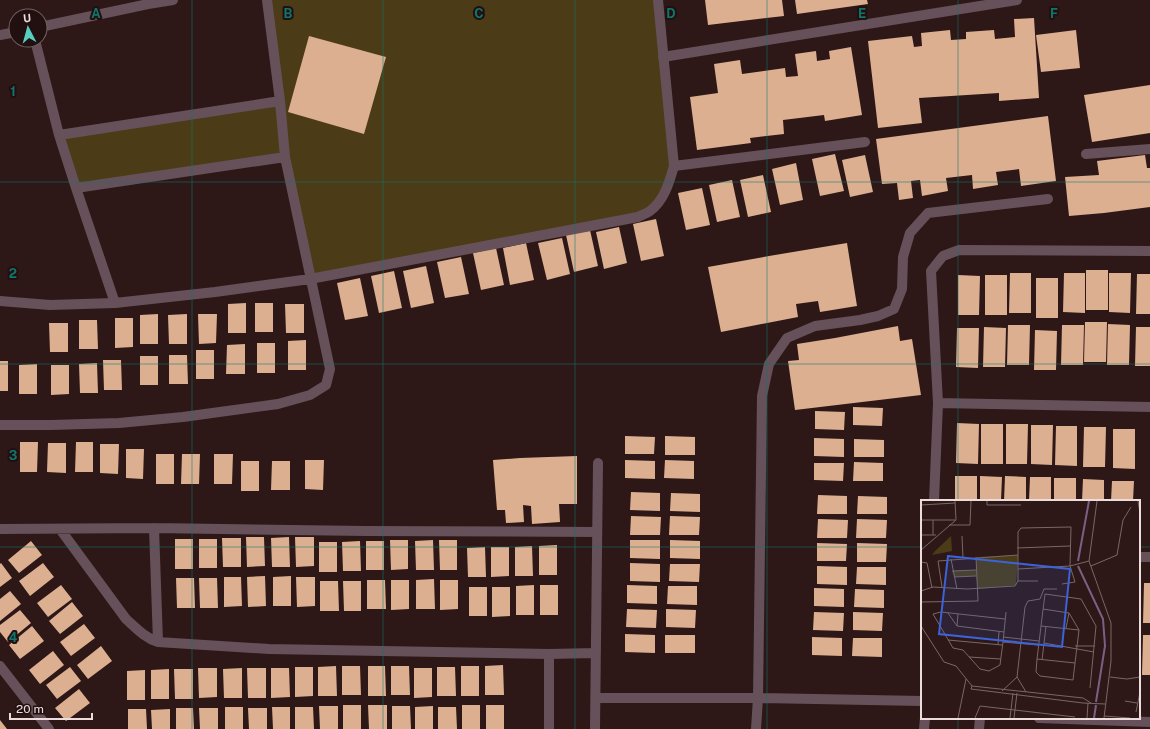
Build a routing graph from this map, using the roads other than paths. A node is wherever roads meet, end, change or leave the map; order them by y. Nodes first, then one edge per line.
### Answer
1 (173, 0) edge
2 (266, 0) edge
3 (658, 0) edge
4 (1017, 0) edge
5 (148, 2) edge
6 (48, 25) edge
7 (37, 48) edge
8 (663, 57) junction
9 (280, 101) junction
10 (59, 135) junction
11 (865, 142) dead end
12 (1150, 149) edge
13 (1086, 154) dead end
14 (285, 157) junction
15 (674, 166) junction
16 (76, 188) junction
17 (1048, 199) dead end
18 (1150, 251) edge
19 (310, 279) junction
20 (0, 301) edge
21 (115, 303) junction
22 (938, 403) junction
23 (1150, 407) edge
24 (0, 425) edge
25 (598, 463) dead end
26 (934, 500) edge
27 (154, 528) junction
28 (0, 529) edge
29 (60, 529) junction
30 (597, 532) junction
31 (158, 642) junction
32 (595, 653) junction
33 (549, 654) junction
34 (0, 666) edge
35 (596, 698) junction
36 (758, 698) junction
37 (921, 701) edge
38 (925, 719) edge
39 (980, 719) edge
40 (1067, 719) edge
41 (1150, 722) edge
42 (49, 729) edge
43 (549, 729) edge
44 (595, 729) edge
45 (756, 729) edge
46 (924, 729) edge
47 (979, 729) edge

1 - 5 street
2 - 9 street
3 - 8 street
4 - 8 street
5 - 6 street
7 - 10 street
8 - 15 street
9 - 10 street
9 - 14 street
10 - 16 street
11 - 15 street
12 - 13 street
14 - 16 street
14 - 19 street
15 - 19 street
16 - 21 street
17 - 36 street
18 - 22 street
19 - 21 street
19 - 24 street
20 - 21 street
22 - 23 street
22 - 26 street
25 - 30 street
27 - 29 street
27 - 30 street
27 - 31 street
28 - 29 street
29 - 31 street
30 - 32 street
31 - 33 street
32 - 33 street
32 - 35 street
33 - 43 street
34 - 42 street
35 - 36 street
35 - 44 street
36 - 37 street
36 - 45 street
38 - 46 street
39 - 47 street
40 - 41 street

